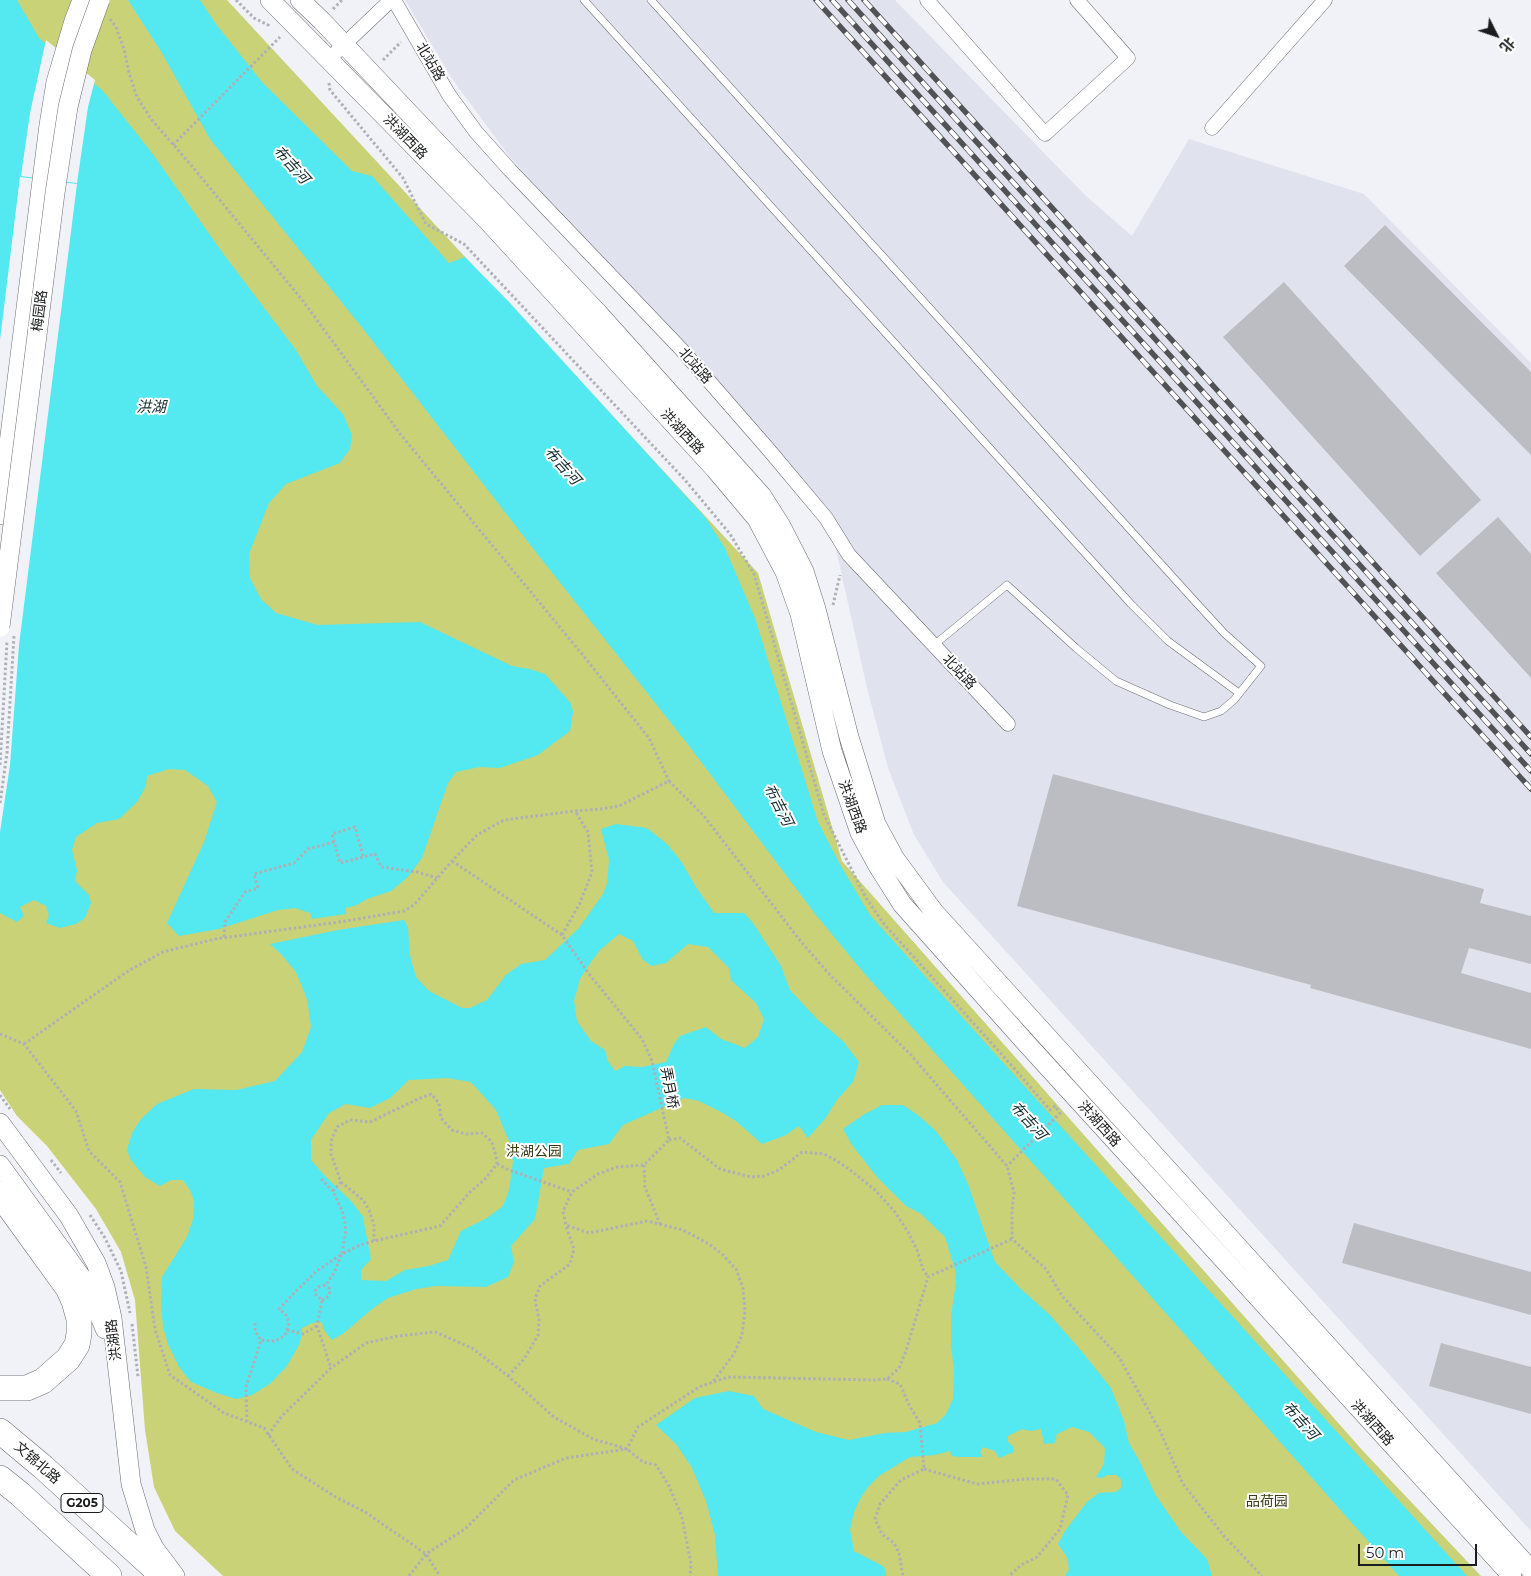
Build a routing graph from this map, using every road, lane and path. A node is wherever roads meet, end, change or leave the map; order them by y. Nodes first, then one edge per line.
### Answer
1 (82, 0) edge
2 (236, 0) edge
3 (270, 0) edge
4 (300, 0) edge
5 (342, 0) edge
6 (392, 0) edge
7 (584, 0) edge
8 (651, 0) edge
9 (927, 0) edge
10 (1077, 0) edge
11 (1325, 0) edge
12 (103, 7) edge
13 (333, 9) dead end
14 (268, 25) dead end
15 (280, 37) dead end
16 (401, 42) dead end
17 (344, 45) junction
18 (383, 60) dead end
19 (329, 68) junction
20 (1212, 128) dead end
21 (173, 145) junction
22 (0, 515) edge
23 (840, 575) dead end
24 (835, 611) dead end
25 (0, 627) edge
26 (934, 645) junction
27 (1239, 694) junction
28 (1008, 724) dead end
29 (670, 781) junction
30 (575, 811) junction
31 (334, 842) junction
32 (363, 856) junction
33 (452, 861) junction
34 (437, 878) junction
35 (562, 935) junction
36 (224, 937) junction
37 (0, 1034) edge
38 (24, 1044) junction
39 (0, 1124) edge
40 (669, 1140) junction
41 (497, 1164) junction
42 (0, 1165) edge
43 (644, 1165) junction
44 (1007, 1166) junction
45 (321, 1179) dead end
46 (341, 1182) junction
47 (332, 1191) junction
48 (572, 1192) junction
49 (0, 1194) edge
50 (660, 1224) junction
51 (566, 1225) junction
52 (1012, 1239) junction
53 (374, 1241) junction
54 (342, 1254) junction
55 (928, 1276) junction
56 (326, 1285) junction
57 (322, 1300) junction
58 (255, 1323) dead end
59 (316, 1326) junction
60 (287, 1330) junction
61 (261, 1340) junction
62 (116, 1355) junction
63 (330, 1368) junction
64 (508, 1376) junction
65 (887, 1379) junction
66 (712, 1383) junction
67 (0, 1388) edge
68 (247, 1422) junction
69 (0, 1431) edge
70 (268, 1435) junction
71 (628, 1449) junction
72 (924, 1469) junction
73 (0, 1478) edge
74 (426, 1554) junction
75 (1531, 1570) edge
76 (109, 1576) edge
77 (163, 1576) edge
78 (175, 1576) edge
79 (409, 1576) edge
80 (440, 1576) edge
81 (690, 1576) edge
82 (903, 1576) edge
83 (1009, 1576) edge
84 (1262, 1576) edge
85 (1512, 1576) edge

1 - 22 main road, 梅园路
2 - 14 path
3 - 19 main road, 洪湖西路
4 - 17 main road, 洪湖西路
5 - 13 path
6 - 17 street
6 - 26 street, 北站路
7 - 27 lane
8 - 27 lane
9 - 10 street
11 - 20 street
12 - 21 path
12 - 25 main road, 梅园路, bridge
15 - 21 path
16 - 18 path
17 - 19 street
17 - 75 main road, 洪湖西路
19 - 44 path
19 - 85 main road, 洪湖西路
21 - 29 path
23 - 24 path
26 - 27 lane
26 - 28 street, 北站路
29 - 30 path
29 - 44 path
30 - 33 path
30 - 35 path
31 - 32 path
31 - 32 path
31 - 36 path
32 - 34 path
33 - 34 path
33 - 35 path
34 - 36 path
35 - 40 path, 弄月桥
36 - 38 path
37 - 38 path
38 - 68 path
39 - 62 main road, 洪湖路
40 - 43 path
40 - 55 path
41 - 46 path
41 - 48 path
41 - 53 path
42 - 62 main road
43 - 48 path
43 - 50 path
44 - 52 path
45 - 47 path
46 - 47 path
46 - 53 path
47 - 54 path
48 - 51 path
49 - 67 highway
50 - 51 path
50 - 66 path
51 - 64 path
52 - 55 path
52 - 84 path
53 - 54 path
54 - 56 path
54 - 60 path
55 - 65 path
56 - 57 path
56 - 57 path
57 - 59 path
58 - 61 path
59 - 60 path
59 - 63 path
60 - 61 path
61 - 68 path
62 - 78 main road, 洪湖路
63 - 64 path
63 - 70 path
64 - 71 path
65 - 66 path
65 - 72 path
66 - 71 path
68 - 70 path
69 - 77 highway, 文锦北路 / G205
70 - 74 path
71 - 74 path
71 - 81 path
72 - 82 path
72 - 83 path
73 - 76 highway, G205
74 - 79 path
74 - 80 path

